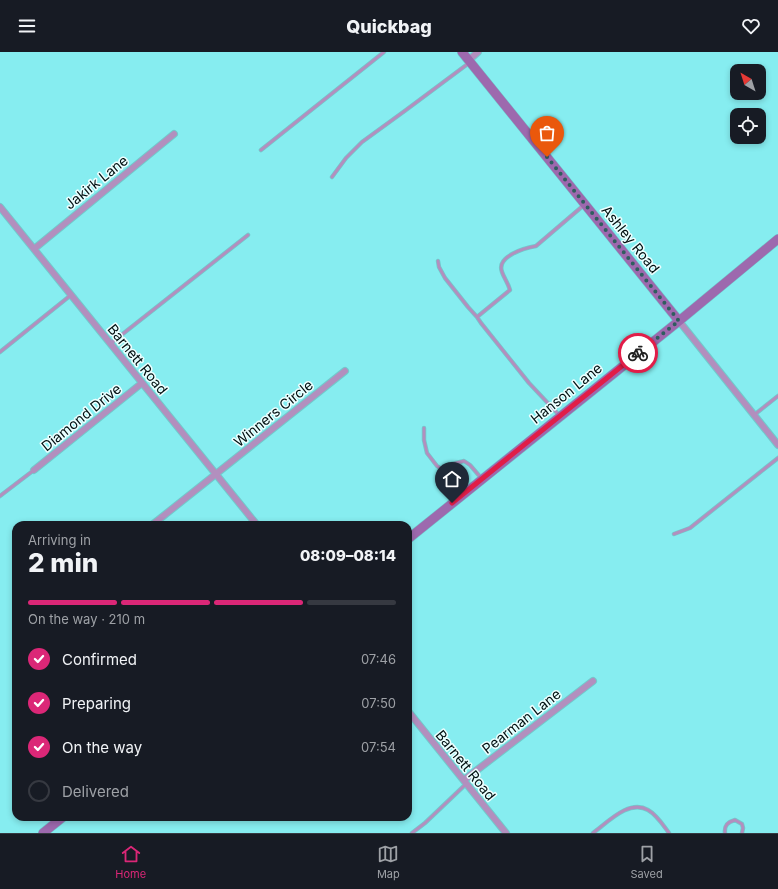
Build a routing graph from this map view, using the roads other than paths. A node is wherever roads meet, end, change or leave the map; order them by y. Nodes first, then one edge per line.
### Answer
1 (384, 52) edge
2 (462, 52) edge
3 (478, 52) edge
4 (470, 61) junction
5 (174, 134) dead end
6 (261, 150) dead end
7 (332, 177) dead end
8 (585, 204) junction
9 (0, 208) edge
10 (248, 235) dead end
11 (778, 239) edge
12 (34, 249) junction
13 (438, 261) dead end
14 (71, 295) junction
15 (477, 317) junction
16 (679, 321) junction
17 (110, 344) junction
18 (0, 352) edge
19 (345, 371) dead end
20 (142, 383) junction
21 (778, 396) edge
22 (754, 415) junction
23 (560, 416) junction
24 (424, 428) dead end
25 (778, 445) edge
26 (778, 458) edge
27 (34, 470) joint
28 (446, 472) junction
29 (216, 474) junction
30 (482, 479) junction
31 (464, 494) junction
32 (0, 496) edge
33 (157, 521) edge
34 (254, 521) edge
35 (674, 534) dead end
36 (412, 536) edge
37 (593, 681) dead end
38 (412, 716) edge
39 (465, 782) junction
40 (58, 821) edge
41 (43, 833) edge
42 (412, 833) edge
43 (506, 833) edge
44 (593, 833) edge
45 (669, 833) edge
46 (725, 833) edge
47 (742, 833) edge

1 - 6 lane
2 - 4 street, Ashley Road
3 - 4 street
4 - 7 lane
4 - 8 street, Ashley Road
5 - 12 street, Jakirk Lane
8 - 15 lane
8 - 16 street, Ashley Road
9 - 12 street, Barnett Road
10 - 17 lane
11 - 16 street, Hanson Lane
12 - 14 street, Barnett Road
13 - 15 lane
14 - 17 street, Barnett Road
14 - 18 lane
15 - 23 lane
16 - 22 street, Ashley Road
16 - 23 street, Hanson Lane
17 - 20 street, Barnett Road
19 - 29 street, Winners Circle
20 - 27 street, Diamond Drive
20 - 29 street, Barnett Road
21 - 22 lane
22 - 25 street, Ashley Road
23 - 30 street, Hanson Lane
24 - 28 lane
26 - 35 lane
27 - 32 lane
28 - 30 lane
28 - 31 lane
29 - 33 street, Winners Circle
29 - 34 street, Barnett Road
30 - 31 street, Hanson Lane
31 - 36 street, Hanson Lane
37 - 39 street, Pearman Lane
38 - 39 street, Barnett Road
39 - 42 lane
39 - 43 street, Barnett Road
40 - 41 street
44 - 45 lane
46 - 47 lane

